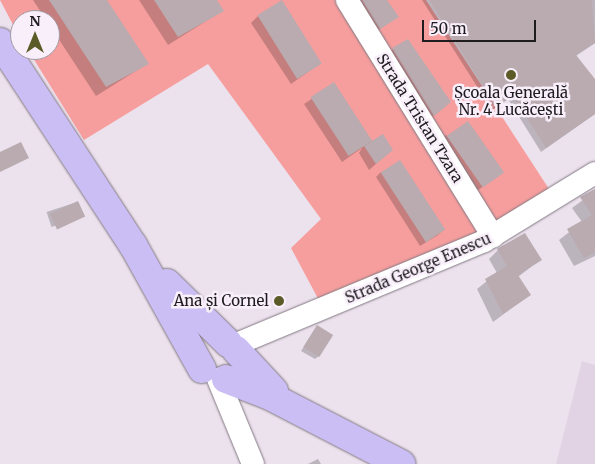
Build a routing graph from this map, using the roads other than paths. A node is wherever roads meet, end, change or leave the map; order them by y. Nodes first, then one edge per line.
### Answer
1 (347, 0) edge
2 (0, 42) edge
3 (595, 173) edge
4 (493, 236) junction
5 (133, 245) junction
6 (232, 346) junction
7 (215, 376) junction
8 (306, 414) junction
9 (253, 464) edge
10 (401, 464) edge

1 - 4 street, Strada Tristan Tzara
2 - 5 main road
3 - 4 street, Strada George Enescu
4 - 6 street, Strada George Enescu
5 - 6 main road
5 - 7 main road
6 - 7 main road
6 - 8 main road
7 - 8 main road
7 - 9 street
8 - 10 main road

